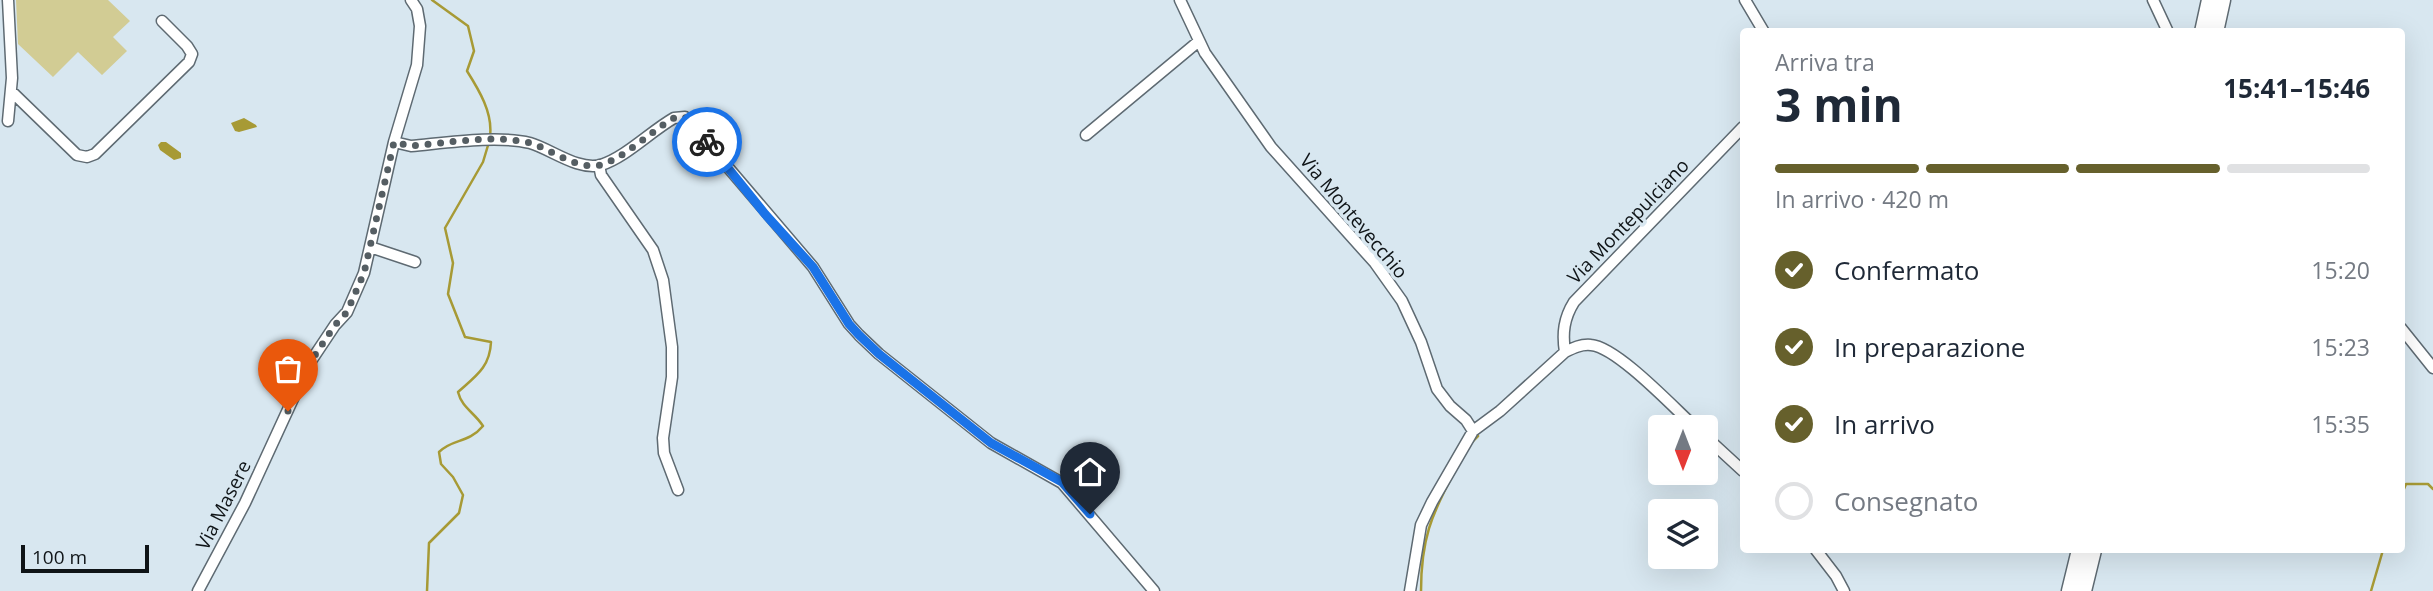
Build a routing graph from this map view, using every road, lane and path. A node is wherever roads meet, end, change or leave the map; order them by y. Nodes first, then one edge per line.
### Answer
1 (8, 0) edge
2 (411, 0) edge
3 (1180, 0) edge
4 (1745, 0) edge
5 (2153, 0) edge
6 (2210, 0) edge
7 (2222, 0) edge
8 (162, 20) dead end
9 (1762, 28) edge
10 (2166, 28) edge
11 (2204, 28) edge
12 (2216, 28) edge
13 (1199, 41) junction
14 (12, 92) junction
15 (8, 121) dead end
16 (1740, 130) edge
17 (1086, 135) dead end
18 (394, 142) junction
19 (599, 165) junction
20 (370, 247) junction
21 (415, 262) dead end
22 (2405, 333) edge
23 (1565, 352) junction
24 (2433, 368) edge
25 (1681, 415) edge
26 (1473, 431) junction
27 (1718, 448) edge
28 (1740, 468) edge
29 (678, 490) dead end
30 (1818, 553) edge
31 (2079, 553) edge
32 (2092, 553) edge
33 (198, 591) edge
34 (1154, 591) edge
35 (1410, 591) edge
36 (1844, 591) edge
37 (2070, 591) edge
38 (2083, 591) edge

1 - 14 street
2 - 18 street, Via Masere
3 - 13 street, Via Montevecchio
4 - 9 street
5 - 10 street
6 - 11 main road
7 - 12 main road
8 - 14 street
13 - 17 street
13 - 26 street, Via Montevecchio
14 - 15 street
16 - 23 street, Via Montepulciano
18 - 19 street
18 - 20 street, Via Masere
19 - 29 street
19 - 34 street
20 - 21 street
20 - 33 street, Via Masere
22 - 24 street
23 - 25 street
23 - 26 street
26 - 35 street
27 - 28 street
30 - 36 street
31 - 37 main road
32 - 38 main road

